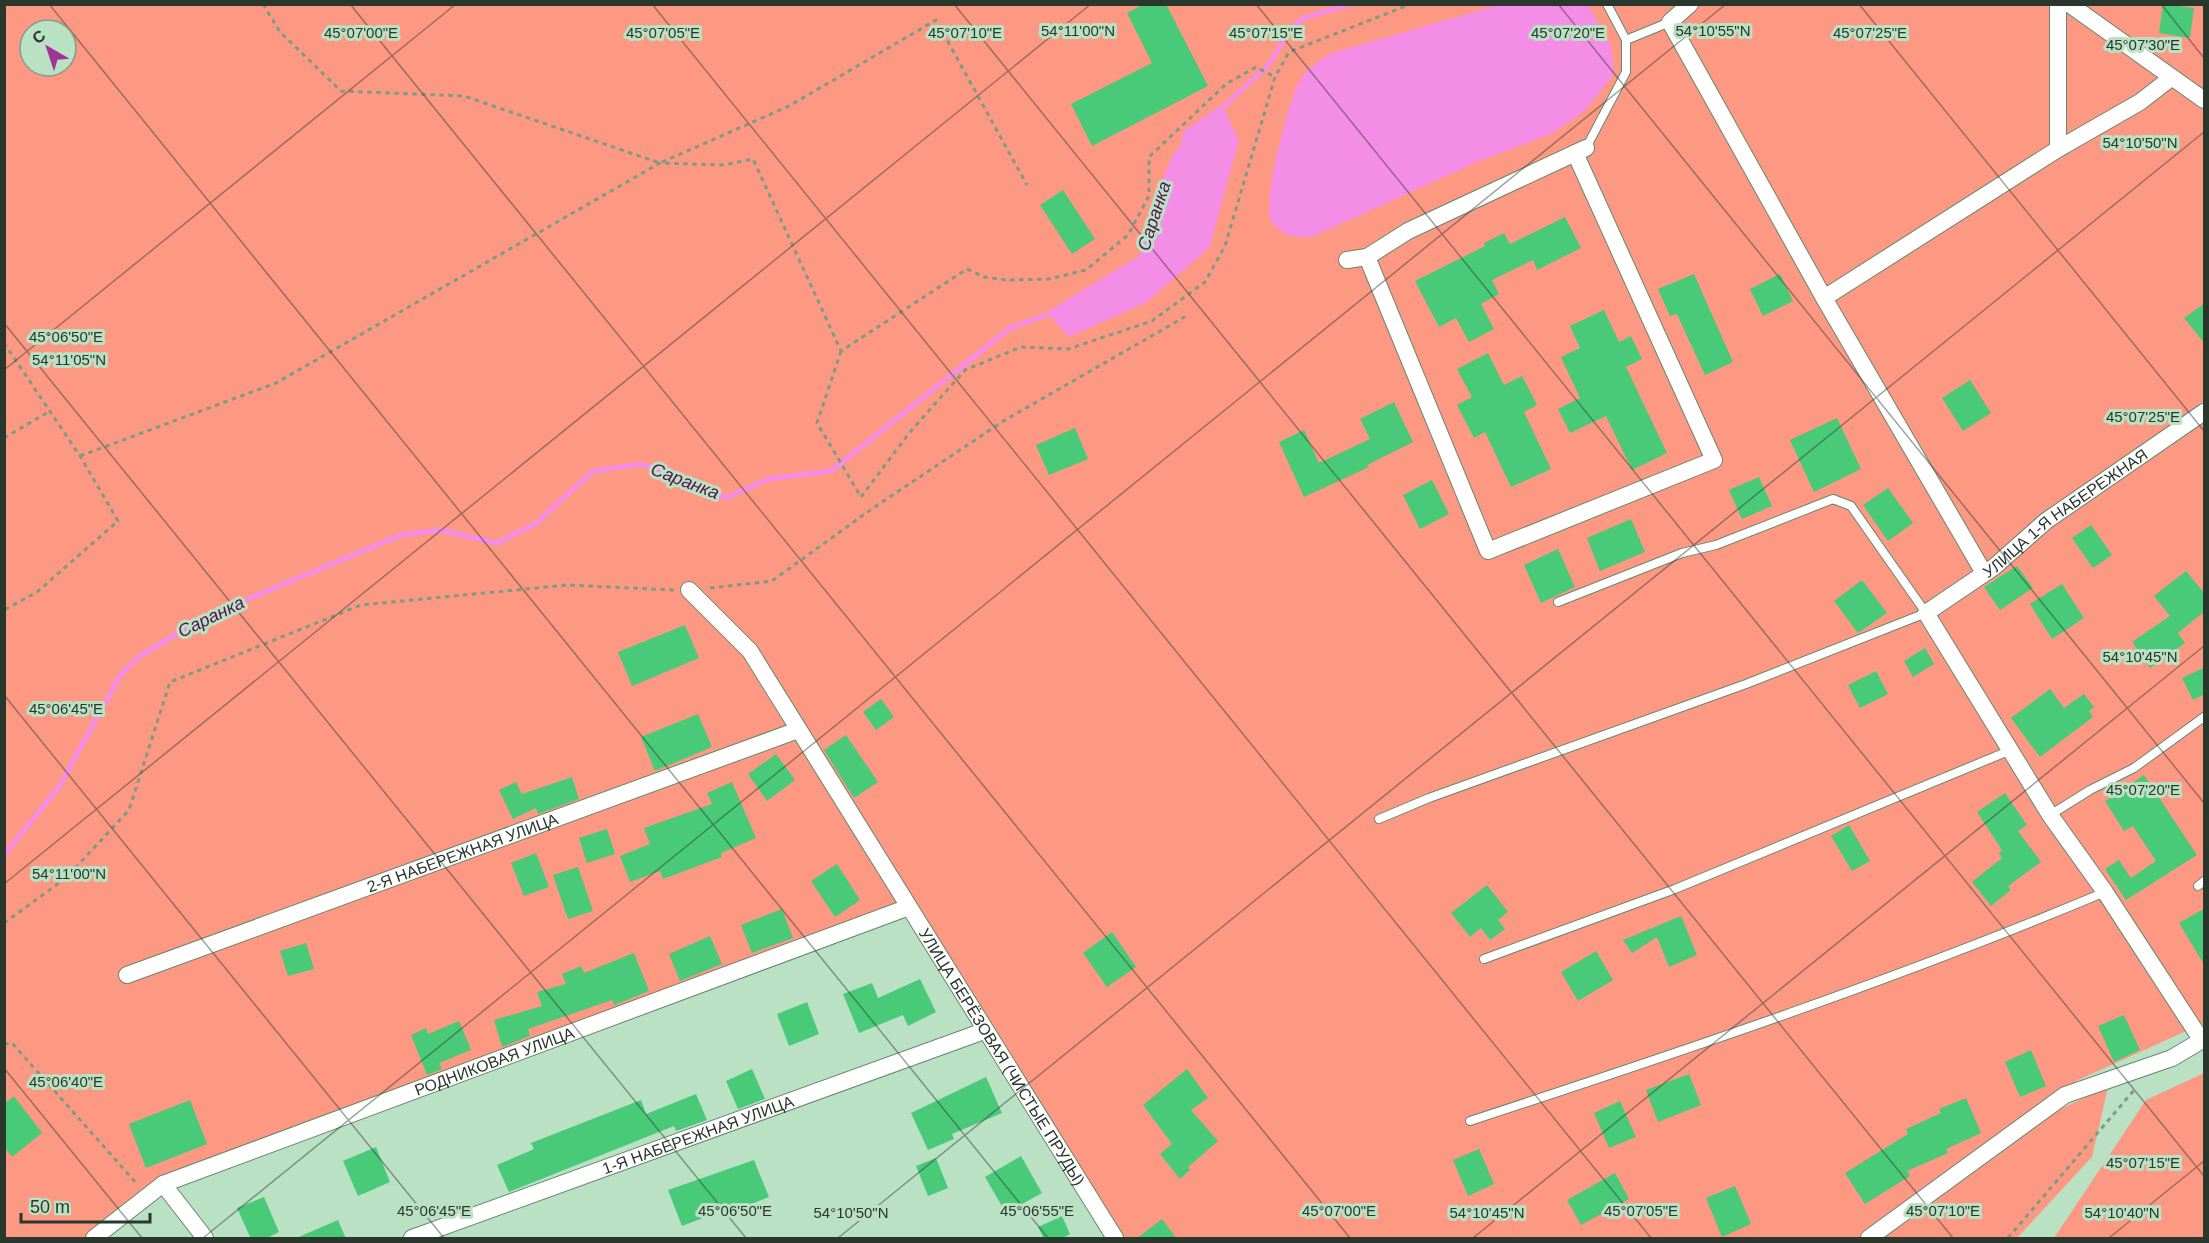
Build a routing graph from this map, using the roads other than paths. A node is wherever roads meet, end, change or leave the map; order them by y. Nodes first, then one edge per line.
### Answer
1 (1607, 4) edge
2 (1690, 4) edge
3 (2058, 4) edge
4 (2069, 4) edge
5 (1670, 22) junction
6 (1626, 40) junction
7 (2171, 78) junction
8 (2205, 100) edge
9 (2058, 149) junction
10 (1580, 150) junction
11 (1367, 257) junction
12 (1347, 260) dead end
13 (1824, 298) junction
14 (2205, 412) edge
15 (1984, 573) junction
16 (689, 590) road end
17 (1558, 602) dead end
18 (1926, 613) junction
19 (2205, 717) edge
20 (798, 730) junction
21 (2011, 750) junction
22 (2050, 815) junction
23 (1379, 819) dead end
24 (2105, 892) junction
25 (909, 907) junction
26 (1484, 959) dead end
27 (127, 975) dead end
28 (984, 1031) junction
29 (2203, 1040) edge
30 (1470, 1121) dead end
31 (163, 1184) junction
32 (94, 1239) edge
33 (205, 1239) edge
34 (412, 1239) edge
35 (1115, 1239) edge
36 (1869, 1239) edge

1 - 6 lane
2 - 5 street
3 - 9 street
4 - 7 street
5 - 6 lane
5 - 13 street
6 - 10 lane
7 - 8 street
7 - 9 street
9 - 13 street
10 - 11 street
10 - 11 street
11 - 12 street
13 - 15 street
14 - 15 street, УЛИЦА 1-Я НАБЕРЕЖНАЯ
15 - 18 street, УЛИЦА 1-Я НАБЕРЕЖНАЯ
16 - 20 street, УЛИЦА БЕРЁЗОВАЯ (ЧИСТЫЕ ПРУДЫ)
17 - 18 lane
18 - 21 street
18 - 23 lane
19 - 22 lane
20 - 25 street, УЛИЦА БЕРЁЗОВАЯ (ЧИСТЫЕ ПРУДЫ)
20 - 27 street, 2-Я НАБЕРЕЖНАЯ УЛИЦА
21 - 22 street
21 - 26 lane
22 - 24 street
24 - 29 street
24 - 30 lane
25 - 28 street, УЛИЦА БЕРЁЗОВАЯ (ЧИСТЫЕ ПРУДЫ)
25 - 31 street, РОДНИКОВАЯ УЛИЦА
28 - 34 street, 1-Я НАБЕРЕЖНАЯ УЛИЦА
28 - 35 street, УЛИЦА БЕРЁЗОВАЯ (ЧИСТЫЕ ПРУДЫ)
29 - 36 street
31 - 32 street, РОДНИКОВАЯ УЛИЦА
31 - 33 street

